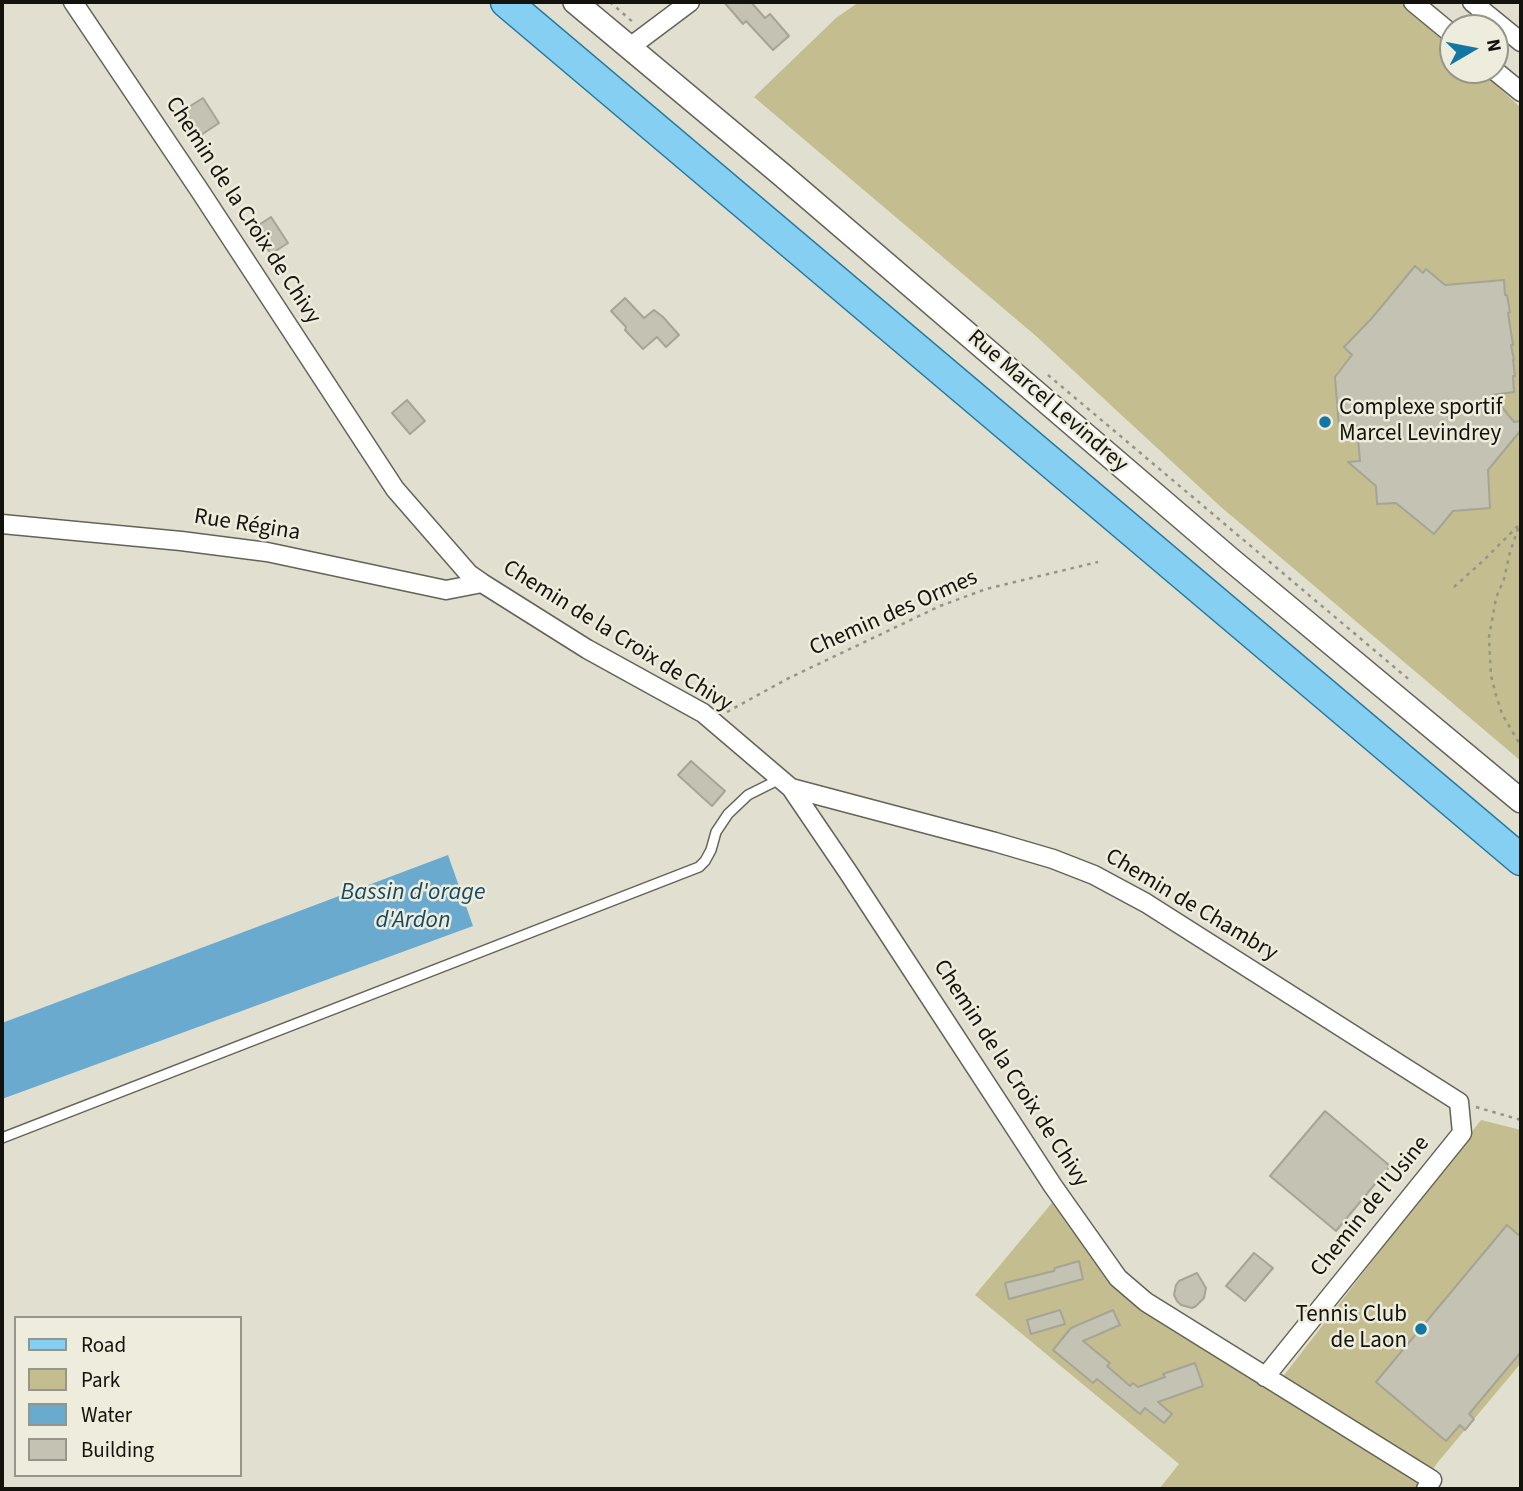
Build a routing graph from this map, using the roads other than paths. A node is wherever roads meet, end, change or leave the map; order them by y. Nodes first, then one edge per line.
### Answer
1 (73, 2) edge
2 (506, 2) edge
3 (575, 2) edge
4 (691, 2) edge
5 (1413, 2) edge
6 (1472, 2) edge
7 (1439, 23) edge
8 (638, 41) junction
9 (1521, 42) edge
10 (2, 524) edge
11 (482, 583) junction
12 (786, 783) junction
13 (1521, 801) edge
14 (1521, 860) edge
15 (1462, 1133) joint
16 (2, 1138) edge
17 (1265, 1377) junction
18 (1429, 1484) edge

1 - 11 street, Chemin de la Croix de Chivy
2 - 14 main road
3 - 8 street, Rue Marcel Levindrey
4 - 8 street
5 - 7 street
6 - 9 street
8 - 13 street, Rue Marcel Levindrey
10 - 11 street, Rue Régina
11 - 12 street, Chemin de la Croix de Chivy
12 - 15 street, Chemin de Chambry
12 - 16 lane
12 - 17 street, Chemin de la Croix de Chivy
15 - 17 street, Chemin de l'Usine
17 - 18 street, Chemin de la Croix de Chivy

